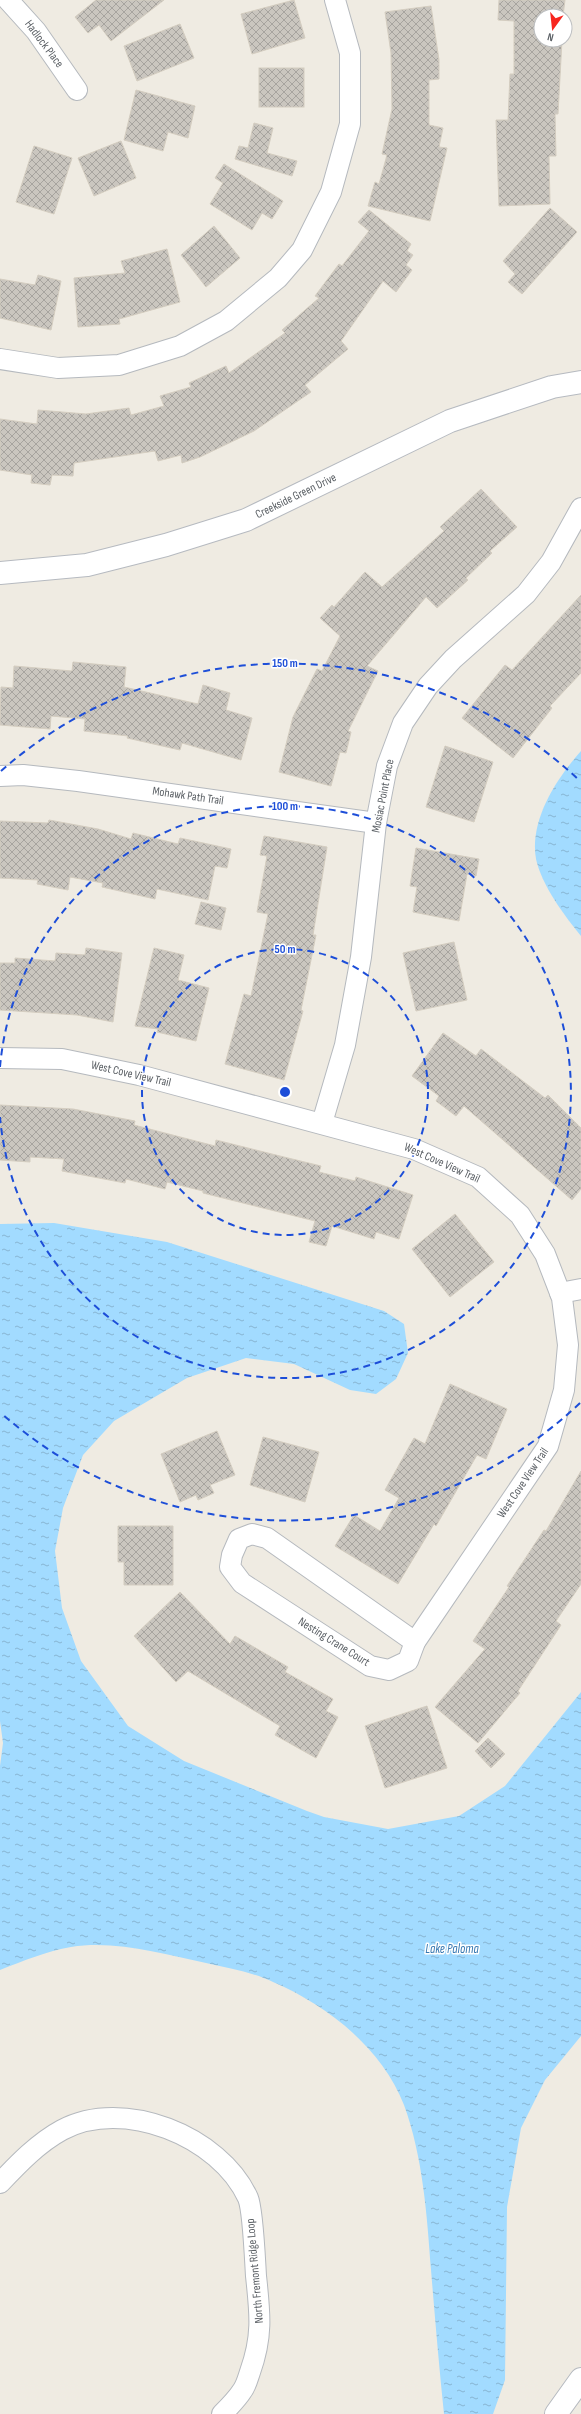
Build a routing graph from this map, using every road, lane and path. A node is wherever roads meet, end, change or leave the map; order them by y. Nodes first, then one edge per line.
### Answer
1 (8, 0) edge
2 (335, 0) edge
3 (77, 90) dead end
4 (0, 359) edge
5 (581, 382) edge
6 (581, 508) edge
7 (0, 573) edge
8 (0, 776) edge
9 (376, 824) junction
10 (0, 1058) edge
11 (322, 1122) junction
12 (581, 1289) edge
13 (560, 1293) junction
14 (574, 1338) edge
15 (415, 1642) junction
16 (0, 2183) edge
17 (581, 2380) edge
18 (222, 2414) edge
19 (556, 2414) edge

1 - 3 street, Hadlock Place
2 - 4 street
5 - 7 main road, Creekside Green Drive
6 - 9 street, Mosiac Point Place
8 - 9 street, Mohawk Path Trail
9 - 11 street, Mosiac Point Place
10 - 11 street, West Cove View Trail
11 - 13 street, West Cove View Trail
12 - 13 street
13 - 14 street, West Cove View Trail
14 - 15 street, West Cove View Trail
15 - 15 street, Nesting Crane Court
16 - 18 street, North Fremont Ridge Loop
17 - 19 main road

